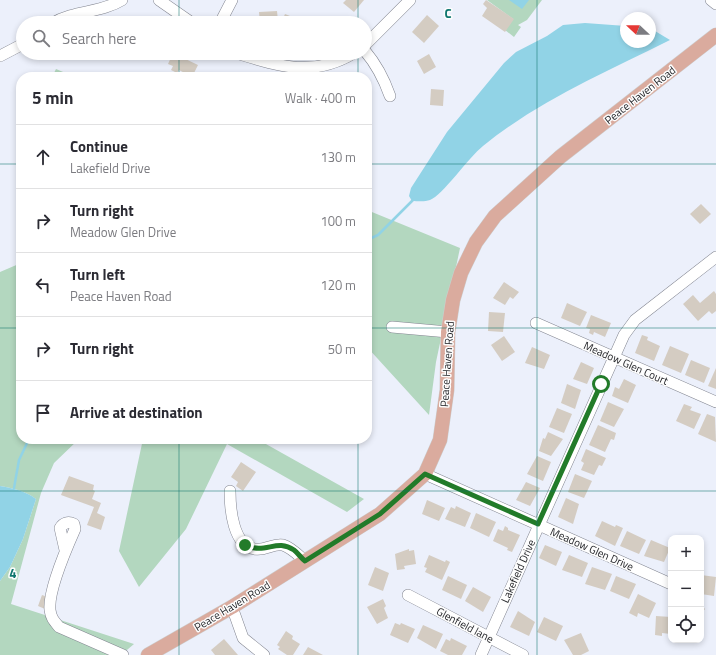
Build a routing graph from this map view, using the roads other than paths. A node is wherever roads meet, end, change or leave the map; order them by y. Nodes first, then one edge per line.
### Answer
1 (122, 0) edge
2 (159, 0) edge
3 (232, 0) edge
4 (410, 0) edge
5 (711, 0) edge
6 (716, 4) edge
7 (70, 16) edge
8 (182, 16) edge
9 (224, 16) edge
10 (716, 35) edge
11 (372, 38) edge
12 (16, 48) edge
13 (0, 56) edge
14 (258, 60) edge
15 (336, 60) edge
16 (371, 60) edge
17 (390, 96) dead end
18 (716, 257) edge
19 (536, 323) dead end
20 (392, 327) dead end
21 (448, 332) junction
22 (614, 357) junction
23 (716, 402) edge
24 (425, 474) junction
25 (230, 491) dead end
26 (538, 524) junction
27 (65, 550) dead end
28 (305, 561) junction
29 (668, 583) edge
30 (408, 595) dead end
31 (232, 607) junction
32 (489, 637) junction
33 (123, 655) edge
34 (148, 655) edge
35 (264, 655) edge
36 (481, 655) edge
37 (523, 655) edge

1 - 7 street
2 - 8 street
3 - 9 street
4 - 11 street
5 - 6 street
10 - 21 main road, Peace Haven Road
12 - 13 street
14 - 15 street
16 - 17 street
18 - 22 street, Lakefield Drive
19 - 22 street, Meadow Glen Court
20 - 21 street
21 - 24 main road, Peace Haven Road
22 - 23 street, Meadow Glen Court
22 - 26 street, Lakefield Drive
24 - 26 street, Meadow Glen Drive
24 - 28 main road, Peace Haven Road
25 - 28 street
26 - 29 street, Meadow Glen Drive
26 - 32 street, Lakefield Drive
27 - 33 street
28 - 31 main road, Peace Haven Road
30 - 32 street, Glenfield lane
31 - 34 main road, Peace Haven Road
31 - 35 street
32 - 36 street, Lakefield Drive
32 - 37 street, Glenfield lane

